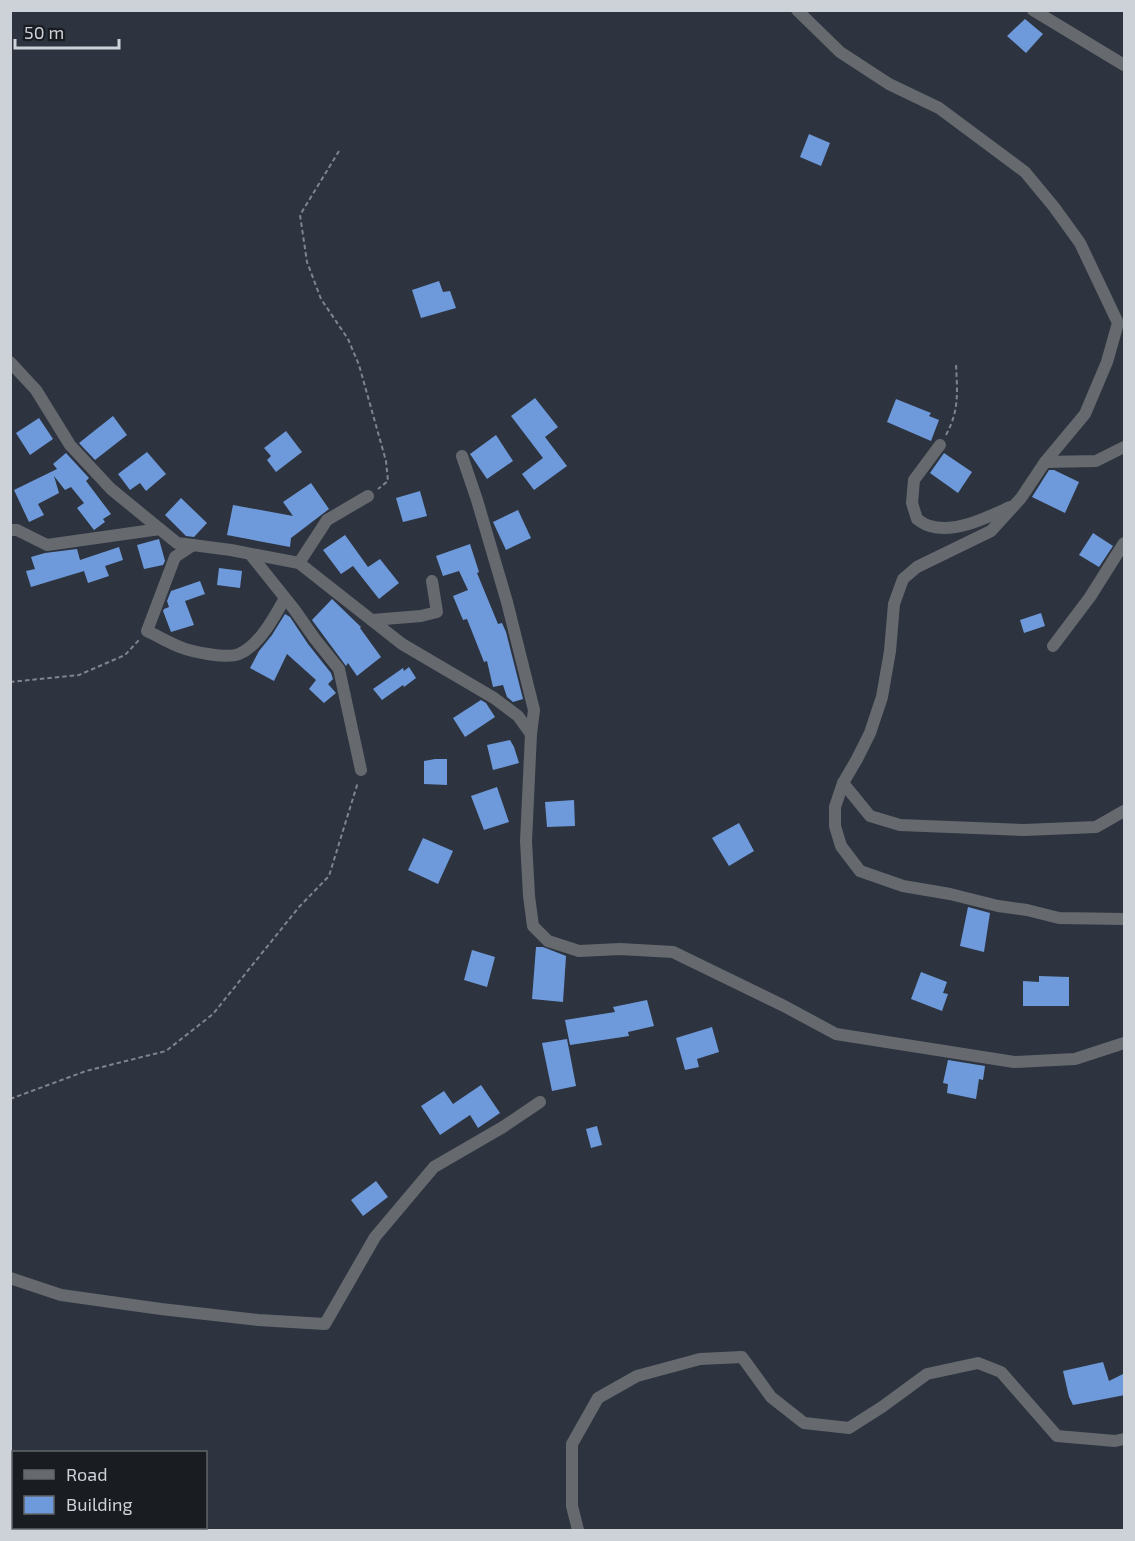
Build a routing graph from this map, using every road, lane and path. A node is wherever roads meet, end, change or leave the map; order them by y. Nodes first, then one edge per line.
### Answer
1 (797, 10) edge
2 (1033, 10) edge
3 (1125, 64) edge
4 (339, 151) dead end
5 (10, 362) edge
6 (956, 363) dead end
7 (940, 445) joint
8 (1125, 447) edge
9 (462, 456) dead end
10 (1045, 462) junction
11 (368, 496) joint
12 (1014, 505) junction
13 (160, 529) junction
14 (10, 530) edge
15 (1125, 543) edge
16 (193, 545) junction
17 (250, 554) junction
18 (299, 563) junction
19 (432, 580) dead end
20 (285, 598) junction
21 (372, 620) junction
22 (147, 631) junction
23 (1053, 646) dead end
24 (10, 681) edge
25 (531, 734) junction
26 (361, 770) joint
27 (843, 783) junction
28 (1125, 811) edge
29 (1125, 919) edge
30 (1125, 1043) edge
31 (10, 1099) edge
32 (540, 1102) dead end
33 (10, 1278) edge
34 (1125, 1439) edge
35 (578, 1530) edge

1 - 10 street
2 - 3 street
4 - 11 path
5 - 13 street
6 - 7 path
7 - 12 street
8 - 10 street
9 - 25 street
10 - 12 street
11 - 18 street
12 - 27 street
13 - 14 street
13 - 16 street
15 - 23 street
16 - 17 street
16 - 22 street
17 - 18 street
17 - 20 street
18 - 21 street
19 - 21 street
20 - 22 street
20 - 26 street
21 - 25 street
22 - 24 path
25 - 30 street
26 - 31 path
27 - 28 street
27 - 29 street
32 - 33 street
34 - 35 street

